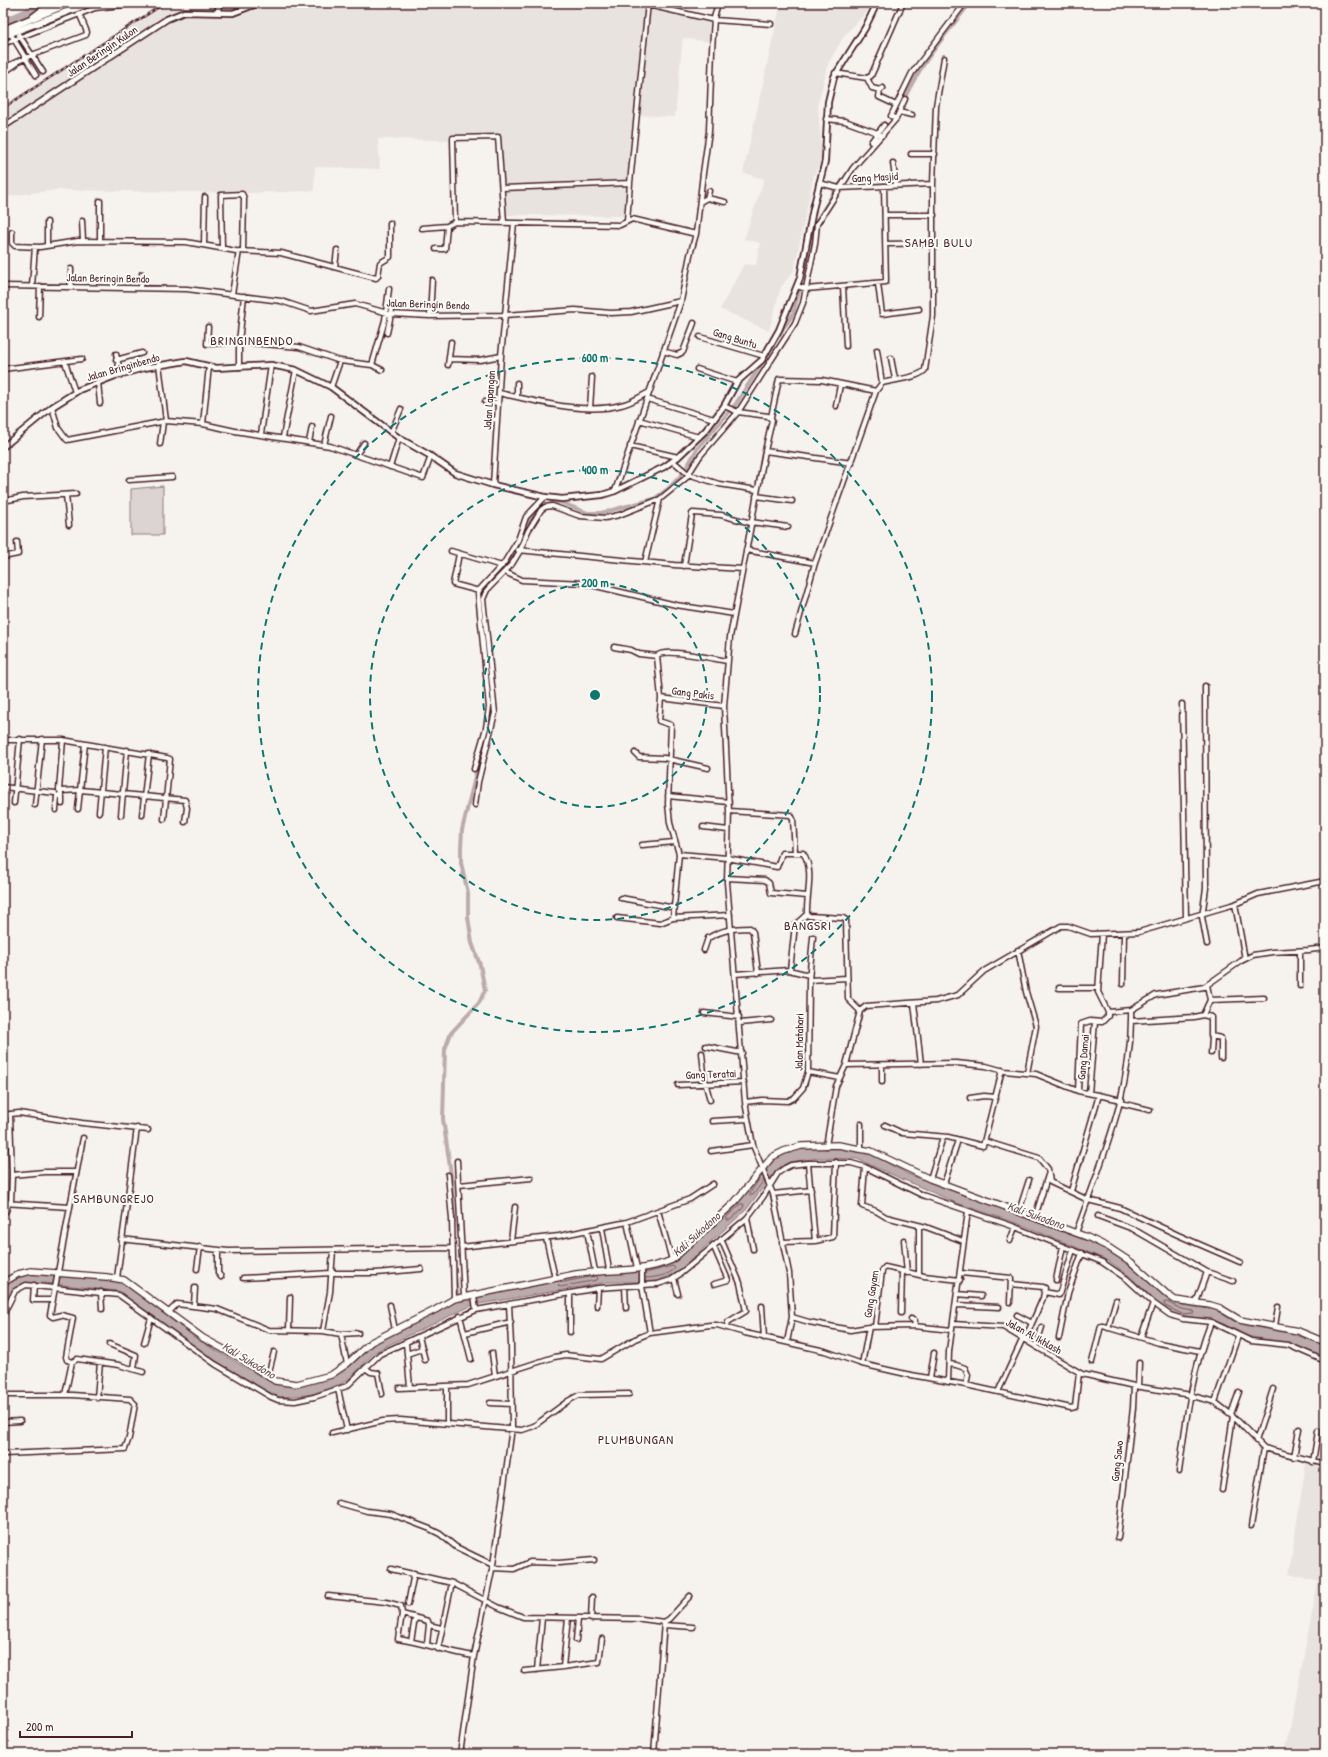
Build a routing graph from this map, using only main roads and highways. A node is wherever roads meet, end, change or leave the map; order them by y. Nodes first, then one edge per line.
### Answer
1 (90, 3) edge
2 (71, 5) edge
3 (3, 30) edge
4 (3, 36) edge
5 (4, 1282) edge
6 (1325, 1342) edge

1 - 2 highway
2 - 3 highway
2 - 4 highway
5 - 6 main road

